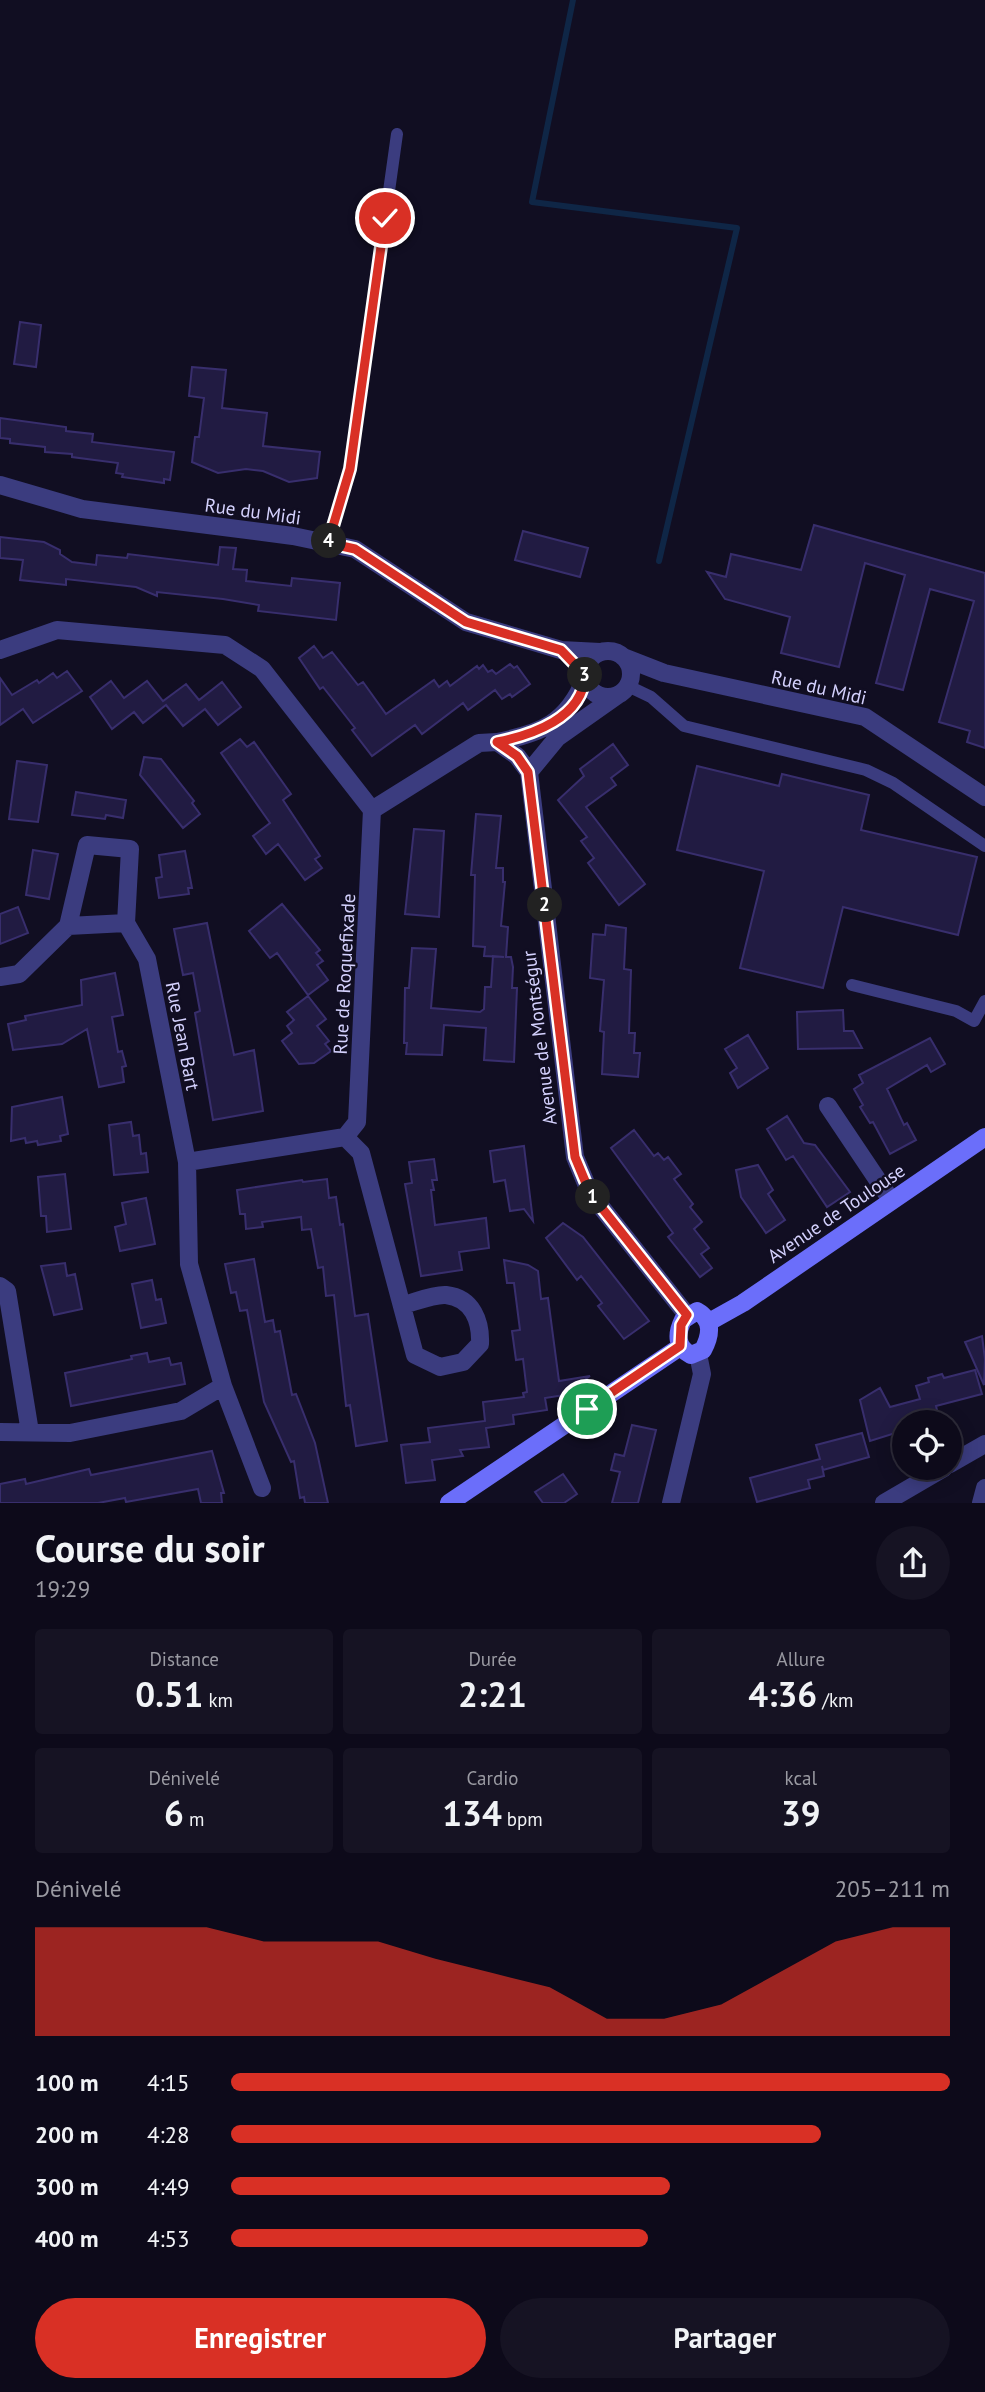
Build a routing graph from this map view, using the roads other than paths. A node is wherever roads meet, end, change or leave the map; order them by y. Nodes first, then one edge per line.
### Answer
1 (397, 134) dead end
2 (0, 485) edge
3 (328, 543) junction
4 (0, 650) edge
5 (561, 650) junction
6 (600, 652) junction
7 (624, 657) junction
8 (664, 673) junction
9 (585, 677) junction
10 (625, 688) junction
11 (497, 742) junction
12 (528, 772) junction
13 (985, 797) edge
14 (372, 810) junction
15 (985, 846) edge
16 (126, 923) junction
17 (68, 926) junction
18 (0, 977) edge
19 (852, 985) dead end
20 (985, 1001) edge
21 (828, 1106) dead end
22 (345, 1137) junction
23 (985, 1137) edge
24 (187, 1162) junction
25 (891, 1200) junction
26 (0, 1286) edge
27 (403, 1305) junction
28 (687, 1315) junction
29 (709, 1322) junction
30 (680, 1346) junction
31 (698, 1354) junction
32 (223, 1386) junction
33 (0, 1432) edge
34 (30, 1432) junction
35 (985, 1444) edge
36 (962, 1457) edge
37 (923, 1480) edge
38 (262, 1488) dead end
39 (985, 1488) edge
40 (449, 1503) edge
41 (671, 1503) edge
42 (884, 1503) edge
43 (981, 1503) edge

1 - 3 lane
2 - 3 street, Rue du Midi
3 - 5 street, Rue du Midi
4 - 14 street
5 - 6 street, Rue du Midi
5 - 9 street, Rue du Midi
6 - 7 street, Rue du Midi
6 - 9 street
7 - 8 street, Rue du Midi
7 - 10 street
8 - 10 street, Rue du Midi
8 - 13 street, Rue du Midi
9 - 10 street, Rue du Midi
9 - 11 street
10 - 12 street
10 - 15 lane
11 - 12 street
11 - 14 street
12 - 28 street, Avenue de Montségur
14 - 22 street, Rue de Roquefixade
16 - 17 street
16 - 17 street
16 - 24 street, Rue Jean Bart
17 - 18 street
19 - 20 lane
21 - 25 street
22 - 24 street
22 - 27 street
23 - 25 street, Avenue de Toulouse
24 - 32 street, Rue Jean Bart
25 - 29 street, Avenue de Toulouse
26 - 34 street
27 - 27 street
28 - 29 street
28 - 30 street
29 - 31 street
30 - 31 street
30 - 40 street
31 - 41 street
32 - 34 street
32 - 38 street, Rue Jean Bart
33 - 34 street
35 - 36 street
37 - 42 street
39 - 43 street

